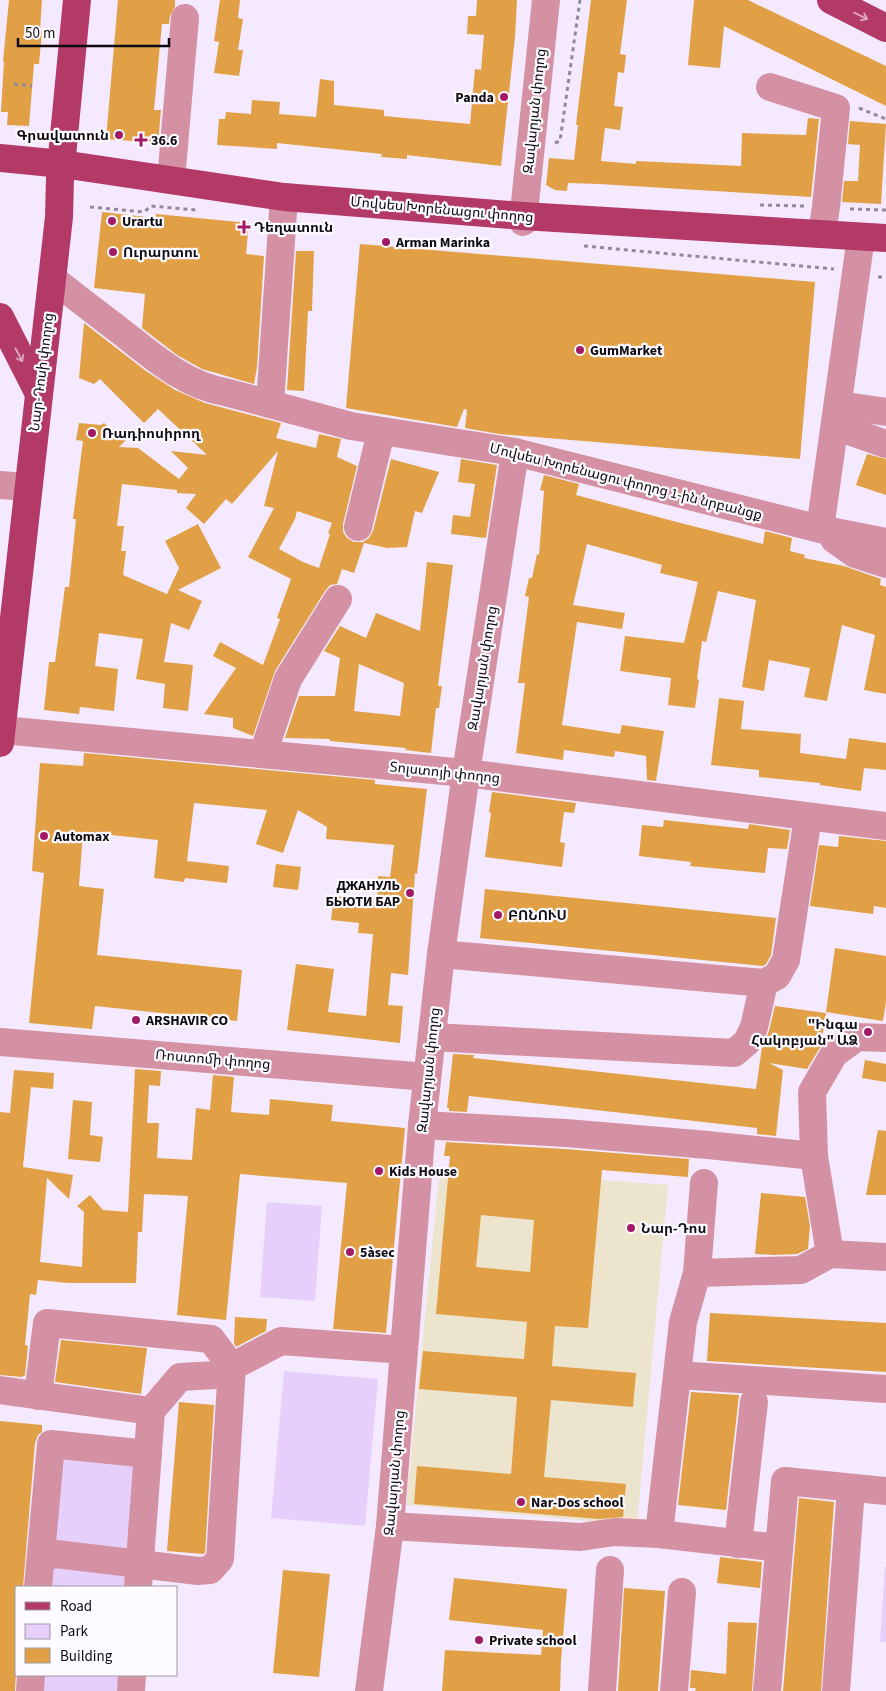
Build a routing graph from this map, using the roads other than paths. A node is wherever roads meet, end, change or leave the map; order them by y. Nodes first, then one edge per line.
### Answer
1 (77, 0) edge
2 (546, 0) edge
3 (831, 0) edge
4 (185, 18) dead end
5 (886, 28) edge
6 (770, 87) dead end
7 (0, 158) edge
8 (61, 170) junction
9 (0, 172) edge
10 (171, 180) junction
11 (284, 200) junction
12 (523, 219) junction
13 (822, 234) junction
14 (873, 242) edge
15 (52, 278) junction
16 (0, 317) edge
17 (38, 392) junction
18 (270, 404) junction
19 (886, 412) edge
20 (837, 416) junction
21 (381, 432) junction
22 (886, 444) edge
23 (516, 452) junction
24 (0, 484) edge
25 (28, 487) junction
26 (358, 527) dead end
27 (820, 529) junction
28 (886, 542) edge
29 (886, 564) edge
30 (338, 599) dead end
31 (6, 647) edge
32 (1, 736) edge
33 (263, 754) junction
34 (466, 773) junction
35 (808, 817) junction
36 (886, 826) edge
37 (441, 954) junction
38 (764, 983) junction
39 (432, 1036) junction
40 (886, 1038) edge
41 (0, 1042) edge
42 (427, 1077) junction
43 (422, 1125) junction
44 (814, 1156) junction
45 (704, 1182) dead end
46 (830, 1254) junction
47 (886, 1257) edge
48 (696, 1273) junction
49 (404, 1350) junction
50 (232, 1367) junction
51 (678, 1375) junction
52 (886, 1389) edge
53 (0, 1390) edge
54 (38, 1396) junction
55 (754, 1402) dead end
56 (151, 1411) junction
57 (148, 1454) junction
58 (851, 1488) junction
59 (886, 1492) edge
60 (390, 1526) junction
61 (659, 1534) junction
62 (738, 1544) junction
63 (779, 1548) junction
64 (610, 1570) dead end
65 (39, 1576) edge
66 (139, 1576) edge
67 (682, 1592) dead end
68 (32, 1676) edge
69 (132, 1676) edge
70 (30, 1691) edge
71 (131, 1691) edge
72 (369, 1691) edge
73 (602, 1691) edge
74 (674, 1691) edge
75 (767, 1691) edge
76 (836, 1691) edge

1 - 8 main road, Նար-Դոսի փողոց
2 - 12 street, Զավարյան փողոց
3 -> 5 main road
4 - 10 street
6 - 13 street
7 - 8 main road, Մովսես Խորենացու փողոց
8 - 9 main road, Մովսես Խորենացու փողոց
8 - 10 main road, Մովսես Խորենացու փողոց
8 - 11 main road, Մովսես Խորենացու փողոց
8 - 15 main road, Նար-Դոսի փողոց
10 - 11 main road, Մովսես Խորենացու փողոց
11 - 12 main road, Մովսես Խորենացու փողոց
11 - 18 street
12 - 13 main road, Մովսես Խորենացու փողոց
12 - 14 main road, Մովսես Խորենացու փողոց
13 - 14 main road, Մովսես Խորենացու փողոց
14 - 20 street
15 - 17 main road, Նար-Դոսի փողոց
15 - 18 street, Մովսես Խորենացու փողոց 1-ին նրբանցք
16 -> 17 main road
17 - 25 main road, Նար-Դոսի փողոց
18 - 21 street, Մովսես Խորենացու փողոց 1-ին նրբանցք
19 - 20 street
20 - 22 street
20 - 27 street
21 - 23 street, Մովսես Խորենացու փողոց 1-ին նրբանցք
21 - 26 street
23 - 27 street, Մովսես Խորենացու փողոց 1-ին նրբանցք
23 - 34 street, Զավարյան փողոց
24 - 25 street
25 - 31 main road, Նար-Դոսի փողոց
27 - 28 street, Մովսես Խորենացու փողոց 1-ին նրբանցք
27 - 29 street
30 - 33 street
31 - 32 main road, Նար-Դոսի փողոց
32 - 33 street, Տոլստոյի փողոց
33 - 34 street, Տոլստոյի փողոց
34 - 35 street, Տոլստոյի փողոց
34 - 37 street, Զավարյան փողոց
35 - 36 street, Տոլստոյի փողոց
35 - 38 street
37 - 38 street
37 - 39 street, Զավարյան փողոց
38 - 39 street
39 - 42 street, Զավարյան փողոց
40 - 44 street
41 - 42 street, Ռոստոմի փողոց
42 - 43 street, Զավարյան փողոց
43 - 44 street
43 - 49 street, Զավարյան փողոց
44 - 46 street
45 - 48 street
46 - 47 street
46 - 48 street
48 - 51 street
49 - 50 street
49 - 60 street, Զավարյան փողոց
50 - 54 street
50 - 56 street
50 - 66 street
51 - 52 street
51 - 61 street
53 - 54 street
54 - 56 street
55 - 62 street
56 - 57 street
57 - 65 street
57 - 66 street
58 - 59 street
58 - 63 street
58 - 76 street
60 - 61 street
60 - 72 street, Զավարյան փողոց
61 - 62 street
62 - 63 street
63 - 75 street
64 - 73 street
65 - 66 street
67 - 74 street
68 - 70 street
69 - 71 street

